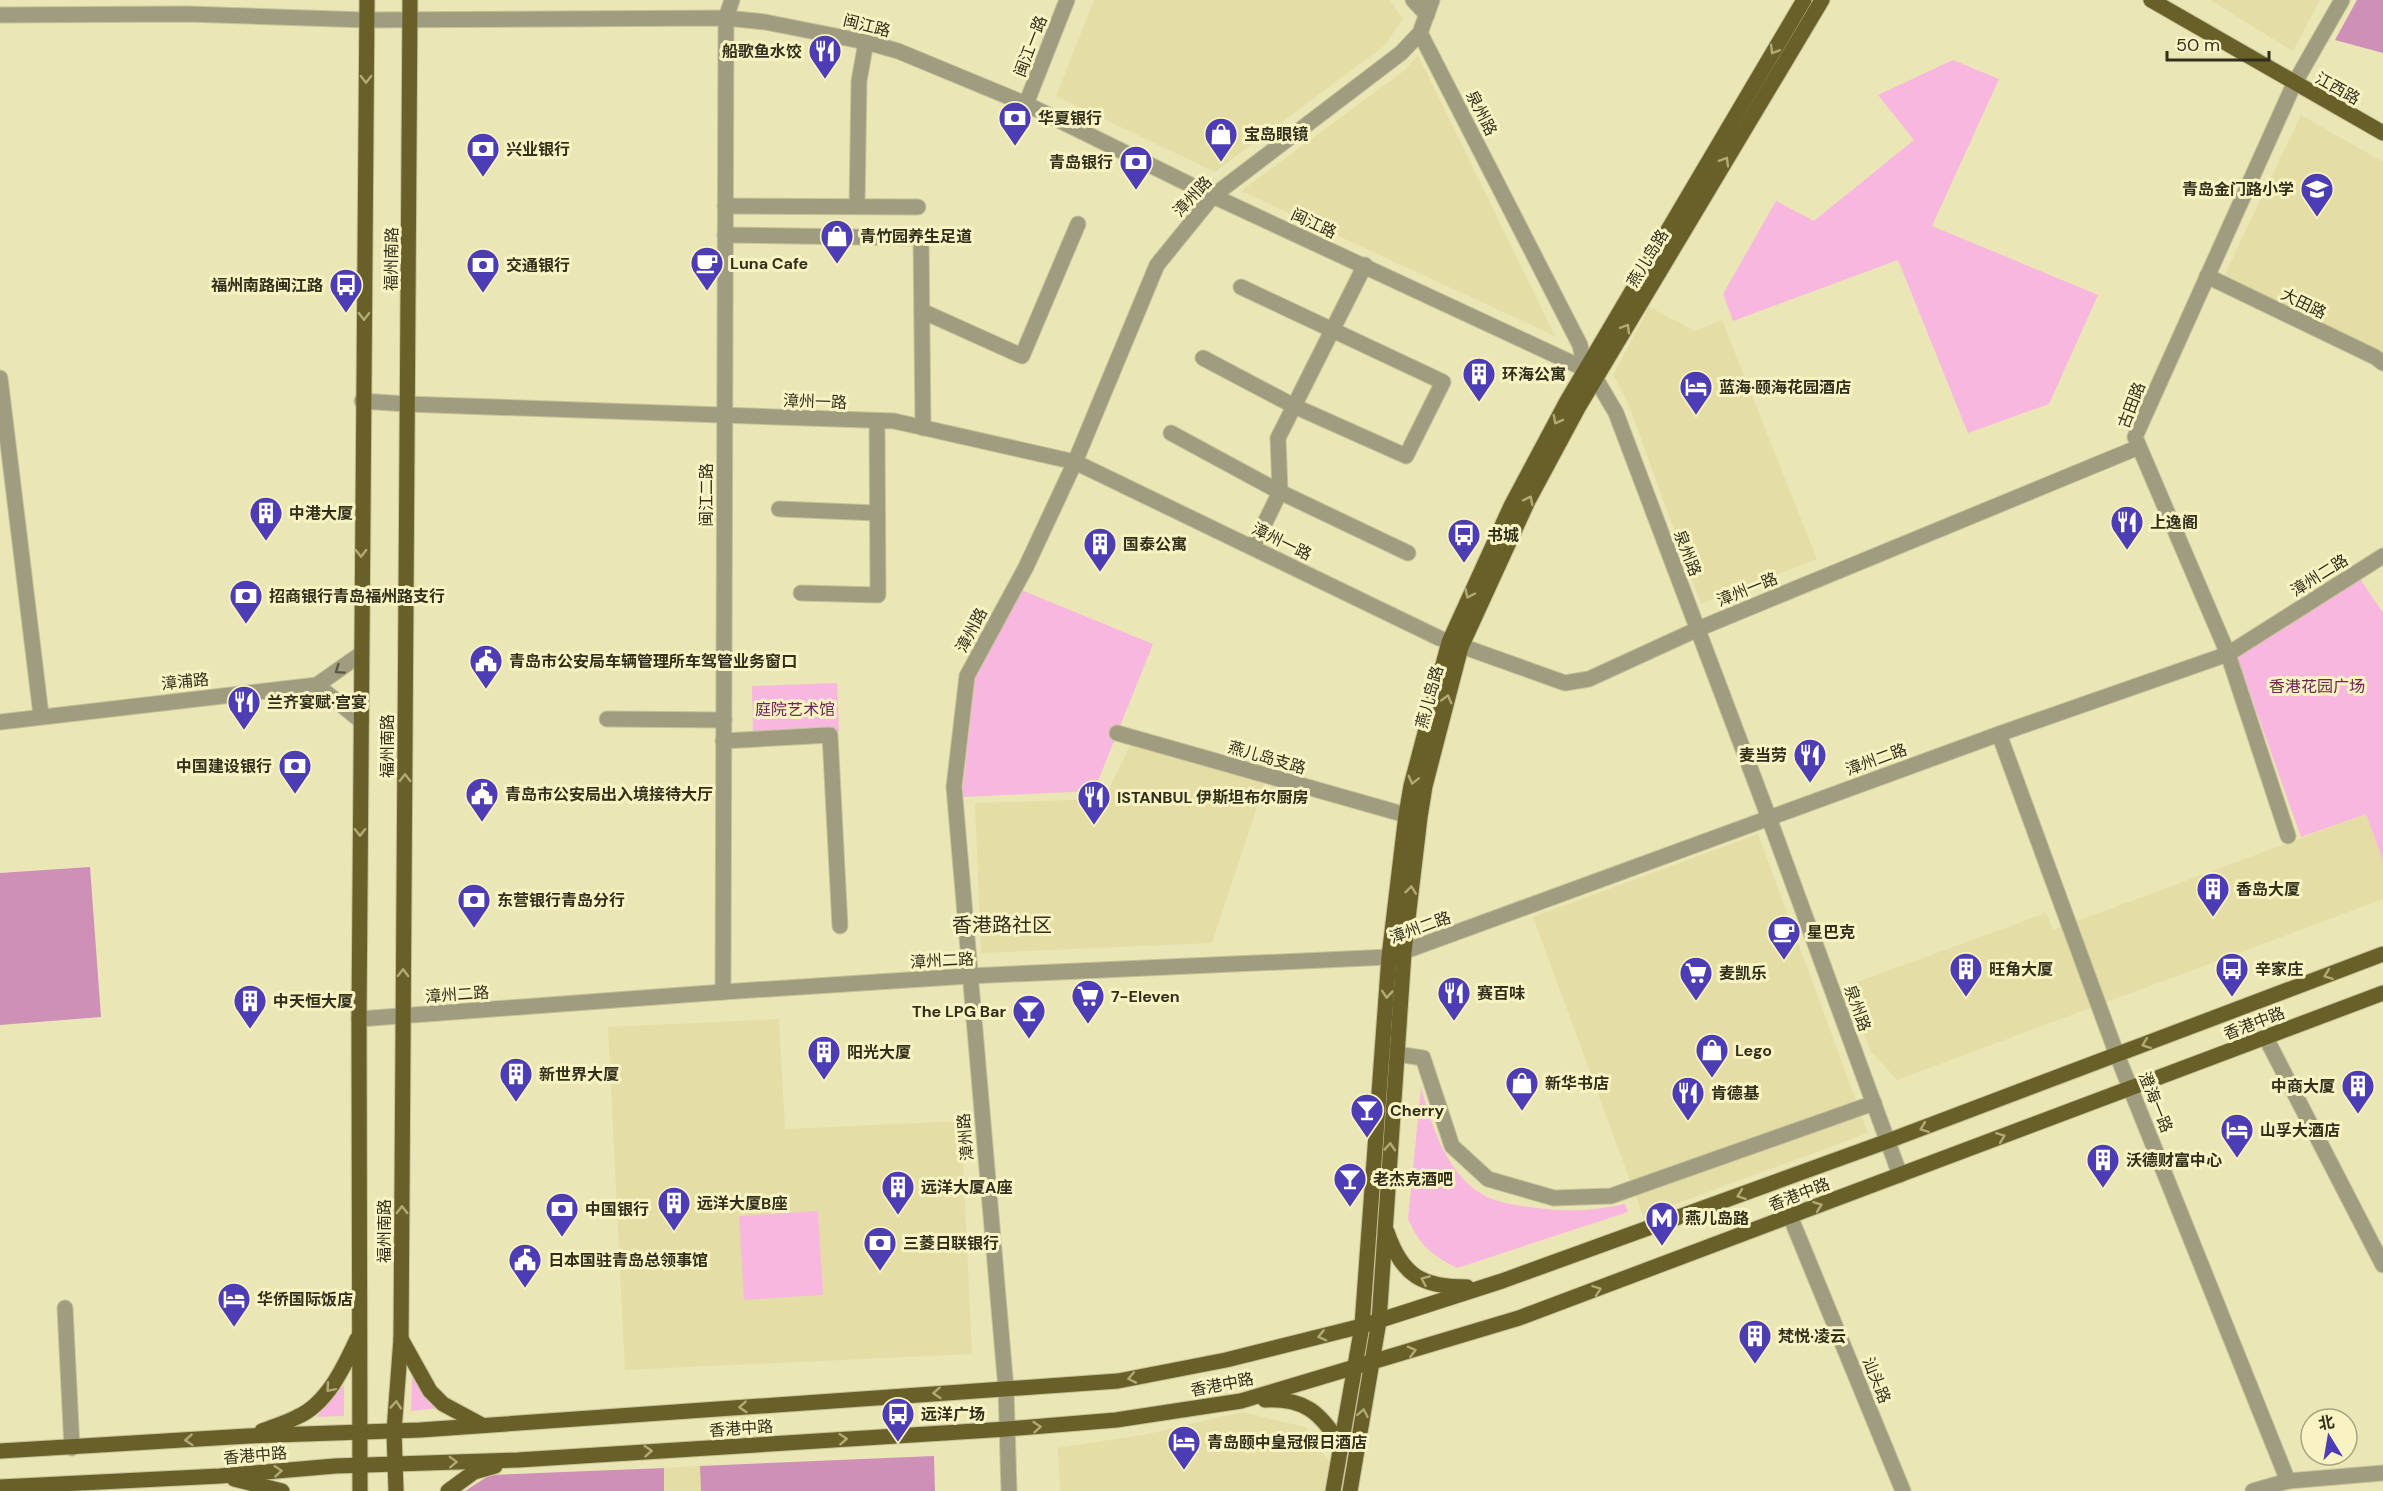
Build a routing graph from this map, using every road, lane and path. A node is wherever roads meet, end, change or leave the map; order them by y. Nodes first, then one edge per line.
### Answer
1 (367, 0) edge
2 (410, 0) edge
3 (732, 0) edge
4 (1067, 0) edge
5 (1413, 0) edge
6 (1804, 0) edge
7 (1822, 0) edge
8 (2151, 0) edge
9 (2342, 0) edge
10 (185, 7) edge
11 (1429, 7) edge
12 (0, 15) edge
13 (726, 18) junction
14 (366, 20) junction
15 (410, 20) junction
16 (1420, 33) junction
17 (866, 42) junction
18 (2294, 84) junction
19 (1026, 104) junction
20 (2383, 133) edge
21 (1213, 196) junction
22 (725, 206) junction
23 (857, 206) junction
24 (918, 207) dead end
25 (1078, 224) dead end
26 (725, 235) junction
27 (1365, 266) junction
28 (2207, 276) junction
29 (1240, 287) dead end
30 (922, 311) junction
31 (1333, 330) junction
32 (1203, 358) dead end
33 (2383, 363) edge
34 (1591, 374) junction
35 (0, 378) edge
36 (362, 401) junction
37 (406, 404) junction
38 (1294, 406) junction
39 (724, 416) junction
40 (876, 421) junction
41 (922, 428) junction
42 (1171, 433) dead end
43 (2137, 442) junction
44 (1075, 462) junction
45 (1280, 492) junction
46 (779, 509) dead end
47 (877, 513) junction
48 (1253, 548) junction
49 (1408, 553) dead end
50 (2383, 556) edge
51 (801, 593) dead end
52 (1698, 629) junction
53 (1455, 645) junction
54 (361, 654) junction
55 (2228, 654) junction
56 (316, 685) junction
57 (41, 716) junction
58 (607, 719) dead end
59 (724, 720) junction
60 (0, 722) edge
61 (361, 722) junction
62 (1117, 733) dead end
63 (1999, 734) junction
64 (723, 741) junction
65 (1406, 814) junction
66 (1769, 818) junction
67 (2288, 836) dead end
68 (840, 926) dead end
69 (2383, 954) edge
70 (1396, 955) junction
71 (969, 976) junction
72 (723, 992) junction
73 (2383, 993) edge
74 (403, 1016) junction
75 (358, 1019) junction
76 (2266, 1038) junction
77 (1397, 1054) junction
78 (2117, 1055) junction
79 (2132, 1089) junction
80 (1874, 1103) junction
81 (1888, 1141) junction
82 (1900, 1175) junction
83 (1791, 1216) junction
84 (1385, 1226) junction
85 (2383, 1265) edge
86 (1482, 1287) junction
87 (65, 1308) dead end
88 (1378, 1321) junction
89 (1362, 1326) junction
90 (358, 1337) junction
91 (401, 1339) junction
92 (1373, 1361) junction
93 (1356, 1367) junction
94 (1006, 1389) junction
95 (1241, 1401) junction
96 (482, 1425) junction
97 (1007, 1429) junction
98 (394, 1431) junction
99 (361, 1432) junction
100 (248, 1436) junction
101 (1340, 1444) junction
102 (72, 1448) junction
103 (0, 1451) edge
104 (519, 1460) junction
105 (395, 1464) junction
106 (360, 1466) junction
107 (2383, 1473) edge
108 (220, 1476) junction
109 (2288, 1481) junction
110 (0, 1487) edge
111 (282, 1491) edge
112 (360, 1491) edge
113 (396, 1491) edge
114 (447, 1491) edge
115 (1009, 1491) edge
116 (1333, 1491) edge
117 (1350, 1491) edge
118 (1903, 1491) edge
119 (2253, 1491) edge

1 - 14 main road, 福州南路
2 - 15 main road, 福州南路
3 - 13 street, 闽江二路
4 - 19 street, 闽江一路
5 - 11 street
6 -> 34 main road, 燕儿岛路
34 -> 7 main road, 燕儿岛路
8 - 18 main road, 江西路
9 - 18 street, 古田路
10 - 12 street, 闽江路
10 - 14 street, 闽江路
11 - 16 street, 漳州路
13 - 15 street, 闽江路
13 - 17 street, 闽江路
13 - 22 street, 闽江二路
14 - 15 street, 闽江路
14 -> 36 main road, 福州南路
15 - 37 main road, 福州南路
16 - 21 street, 漳州路
16 - 34 street, 泉州路
17 - 19 street, 闽江路
17 - 23 street
18 - 20 main road, 江西路
18 - 28 street, 古田路
19 - 21 street, 闽江路
21 - 27 street, 闽江路
21 - 44 street, 漳州路
22 - 23 street
22 - 26 street, 闽江二路
23 - 24 street
25 - 30 street
26 - 30 street
26 - 39 street, 闽江二路
27 - 31 street
27 - 34 street, 闽江路
28 - 33 street, 大田路
28 - 43 street, 古田路
29 - 31 street
30 - 41 street
31 - 38 street
31 - 38 street
32 - 38 street
34 - 52 street, 泉州路
34 - 53 main road, 燕儿岛路
35 - 57 street
36 - 37 street, 漳州一路
36 -> 54 main road, 福州南路
37 - 39 street, 漳州一路
74 -> 37 main road, 福州南路
38 - 45 street
39 - 40 street, 漳州一路
39 - 59 street, 闽江二路
40 - 41 street, 漳州一路
40 - 47 street
41 - 44 street, 漳州一路
42 - 45 street
43 - 52 street, 漳州一路
43 - 55 street, 古田路
44 - 48 street, 漳州一路
44 - 71 street, 漳州路
45 - 48 street
45 - 49 street
46 - 47 street
47 - 51 street
48 - 53 street, 漳州一路
50 - 55 street, 漳州二路
52 - 53 street, 漳州一路
52 - 66 street, 泉州路
53 -> 65 main road, 燕儿岛路
70 -> 53 main road, 燕儿岛路
54 -> 56 street
54 - 61 main road, 福州南路
55 - 63 street, 漳州二路
55 - 67 street, 古田路
56 - 57 street, 漳浦路
56 - 61 street
57 - 60 street, 漳浦路
58 - 59 street
59 - 64 street, 闽江二路
61 -> 75 main road, 福州南路
62 - 65 street, 燕儿岛支路
63 - 66 street, 漳州二路
63 - 78 street, 澄海一路
64 - 68 street
64 - 72 street, 闽江二路
65 - 70 main road, 燕儿岛路
66 - 70 street, 漳州二路
66 - 80 street, 泉州路
69 -> 78 main road, 香港中路
70 - 71 street, 漳州二路
70 - 77 main road, 燕儿岛路
70 -> 89 main road, 燕儿岛路
71 - 72 street, 漳州二路
71 - 94 street, 漳州路
72 - 74 street, 漳州二路
73 - 76 main road, 香港中路
74 - 75 street, 漳州二路
91 -> 74 main road, 福州南路
75 - 90 main road, 福州南路
76 - 79 main road, 香港中路
76 - 85 street
77 - 80 street
84 -> 77 main road, 燕儿岛路
78 - 79 street, 澄海一路
78 -> 81 main road, 香港中路
82 -> 79 main road, 香港中路
79 - 109 street, 澄海一路
80 - 81 street, 泉州路
81 - 82 street, 泉州路
81 -> 86 main road, 香港中路
83 -> 82 main road, 香港中路
92 -> 83 main road, 香港中路
83 - 118 street, 汕头路
86 -> 84 main road
84 - 88 main road, 燕儿岛路
86 - 88 main road, 香港中路
87 - 102 street
88 - 89 main road, 香港中路
88 - 92 main road, 燕儿岛路
89 - 93 main road, 燕儿岛路
89 -> 94 main road, 香港中路
90 - 99 main road, 福州南路
90 -> 100 main road
91 - 96 main road
98 -> 91 main road, 福州南路
92 - 93 main road, 香港中路
117 -> 92 main road, 燕儿岛路
93 - 95 main road, 香港中路
93 - 101 main road, 燕儿岛路
94 -> 96 main road, 香港中路
94 - 97 street, 漳州路
97 -> 95 main road, 香港中路
95 - 101 main road
96 - 98 main road, 香港中路
104 -> 97 main road, 香港中路
97 - 115 street, 漳州路
98 - 99 main road, 香港中路
98 - 105 main road, 福州南路
99 - 100 main road, 香港中路
99 - 106 main road, 福州南路
100 -> 102 main road, 香港中路
101 - 116 main road, 燕儿岛路
102 - 103 main road, 香港中路
105 -> 104 main road, 香港中路
104 - 114 main road
105 - 106 main road, 香港中路
105 - 113 main road, 福州南路
108 -> 106 main road, 香港中路
106 - 112 main road, 福州南路
107 - 109 street
108 - 110 main road, 香港中路
108 - 111 main road
109 - 119 street

